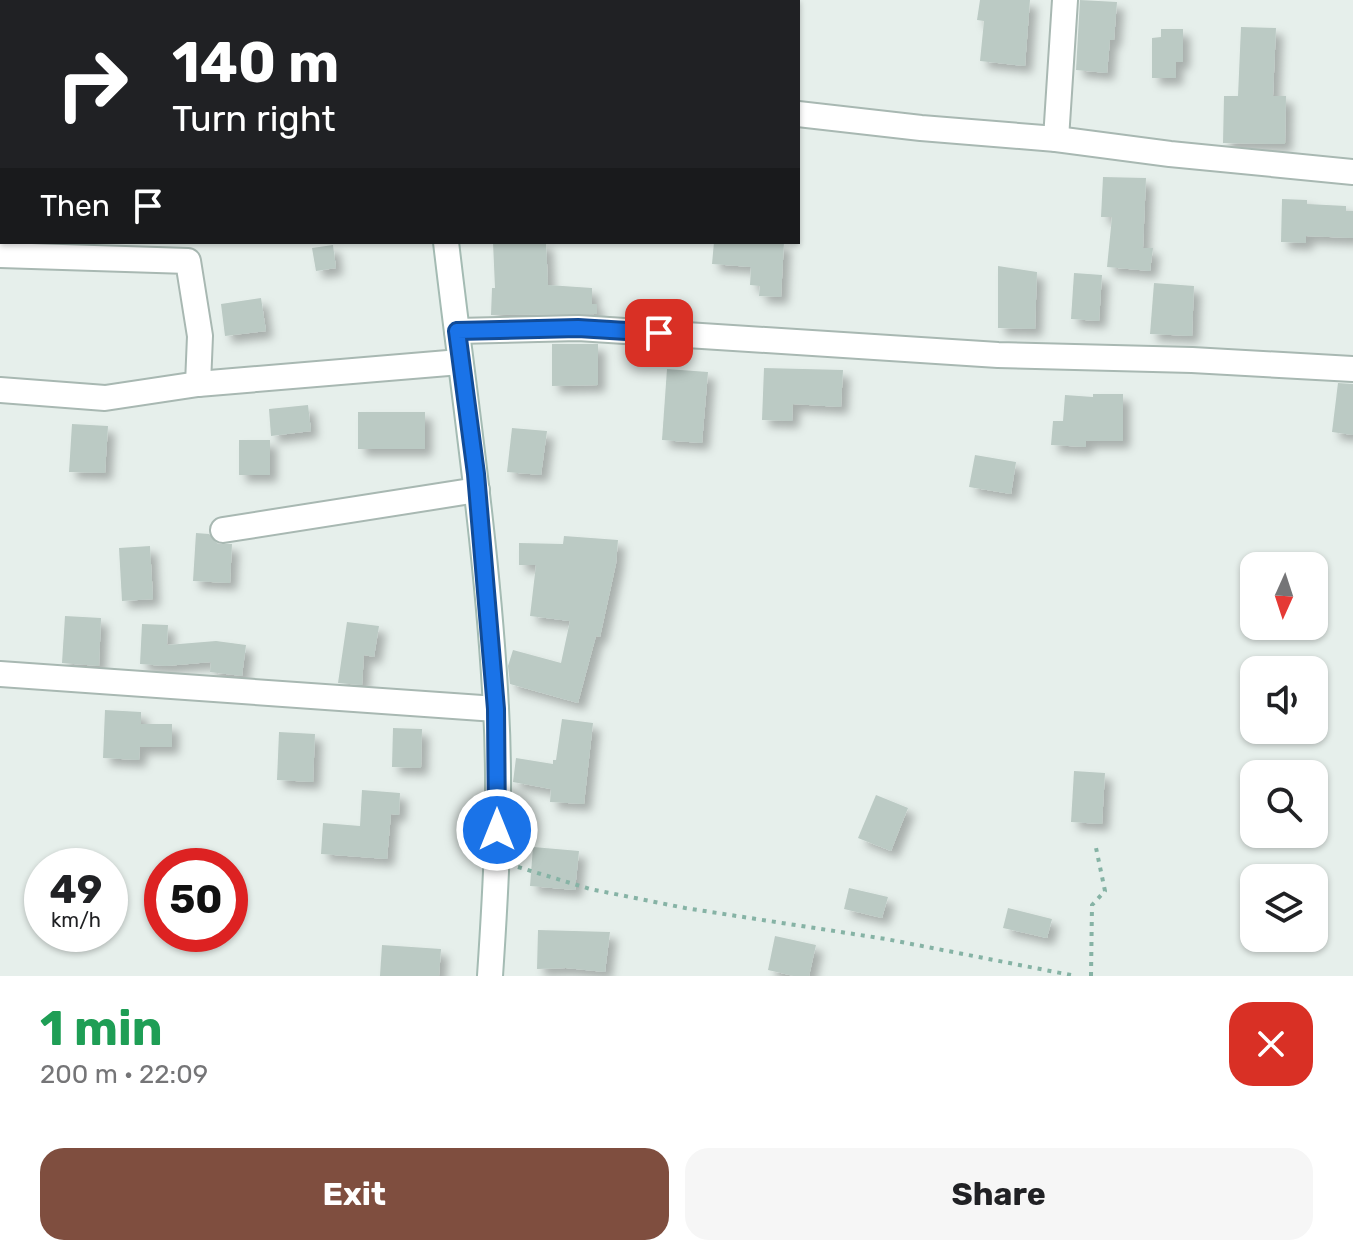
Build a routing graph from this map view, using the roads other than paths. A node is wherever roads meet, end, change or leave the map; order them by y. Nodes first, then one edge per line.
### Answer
1 (1065, 0) edge
2 (800, 114) edge
3 (1056, 139) junction
4 (1353, 172) edge
5 (446, 244) edge
6 (0, 255) edge
7 (457, 331) junction
8 (460, 362) junction
9 (1353, 369) edge
10 (198, 384) junction
11 (0, 390) edge
12 (477, 490) junction
13 (223, 530) dead end
14 (0, 674) edge
15 (496, 709) junction
16 (490, 976) edge

1 - 3 street
2 - 3 street
3 - 4 street
5 - 7 street
6 - 10 street
7 - 8 street
7 - 9 street
8 - 10 street
8 - 12 street
10 - 11 street
12 - 13 street
12 - 15 street
14 - 15 street
15 - 16 street

